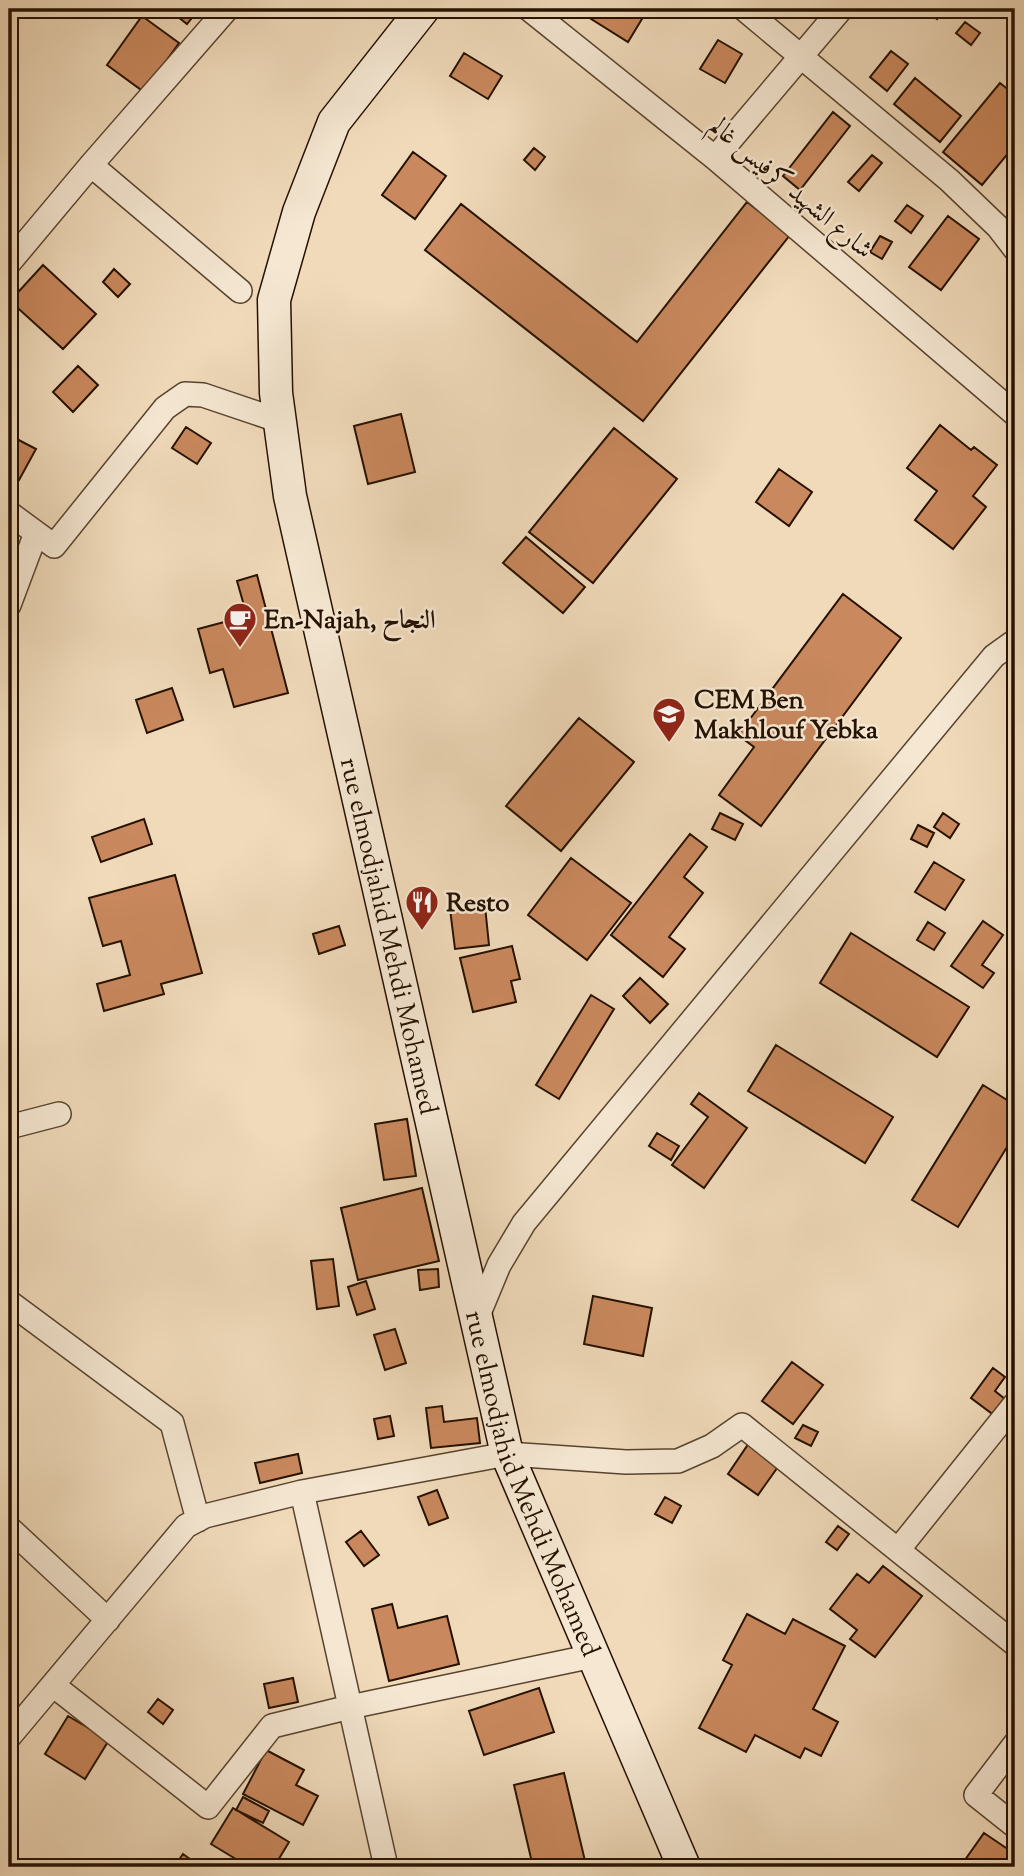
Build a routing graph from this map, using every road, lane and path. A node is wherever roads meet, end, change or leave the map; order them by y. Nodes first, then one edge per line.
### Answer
1 (227, 9) edge
2 (423, 9) edge
3 (529, 9) edge
4 (744, 9) edge
5 (841, 9) edge
6 (800, 56) junction
7 (715, 158) junction
8 (91, 165) junction
9 (1015, 250) edge
10 (9, 263) edge
11 (240, 291) dead end
12 (1015, 414) edge
13 (280, 421) junction
14 (9, 513) edge
15 (36, 533) junction
16 (9, 606) edge
17 (1015, 641) edge
18 (59, 1114) dead end
19 (9, 1127) edge
20 (9, 1302) edge
21 (477, 1318) junction
22 (1015, 1404) edge
23 (507, 1454) junction
24 (302, 1492) junction
25 (198, 1520) junction
26 (9, 1528) edge
27 (898, 1550) junction
28 (108, 1620) junction
29 (1015, 1644) edge
30 (593, 1656) junction
31 (53, 1685) junction
32 (350, 1707) junction
33 (9, 1737) edge
34 (1015, 1744) edge
35 (1015, 1826) edge
36 (386, 1867) edge
37 (684, 1867) edge

1 - 8 street
2 - 13 main road, rue elmodjahid Mehdi Mohamed
3 - 7 street, شارع الشهيد كرفيس غالم
4 - 6 street
5 - 6 street
6 - 7 street
6 - 9 street
7 - 12 street, شارع الشهيد كرفيس غالم
8 - 10 street
8 - 11 street
13 - 15 street
13 - 21 main road, rue elmodjahid Mehdi Mohamed
14 - 15 street
15 - 16 street
17 - 21 street
18 - 19 street
20 - 25 street
21 - 23 main road, rue elmodjahid Mehdi Mohamed
22 - 27 street
23 - 24 street
23 - 27 street
23 - 30 main road, rue elmodjahid Mehdi Mohamed
24 - 25 street
24 - 32 street
25 - 28 street
26 - 28 street
27 - 29 street
28 - 31 street
30 - 32 street
30 - 37 main road, rue elmodjahid Mehdi Mohamed
31 - 32 street
31 - 33 street
32 - 36 street
34 - 35 street

